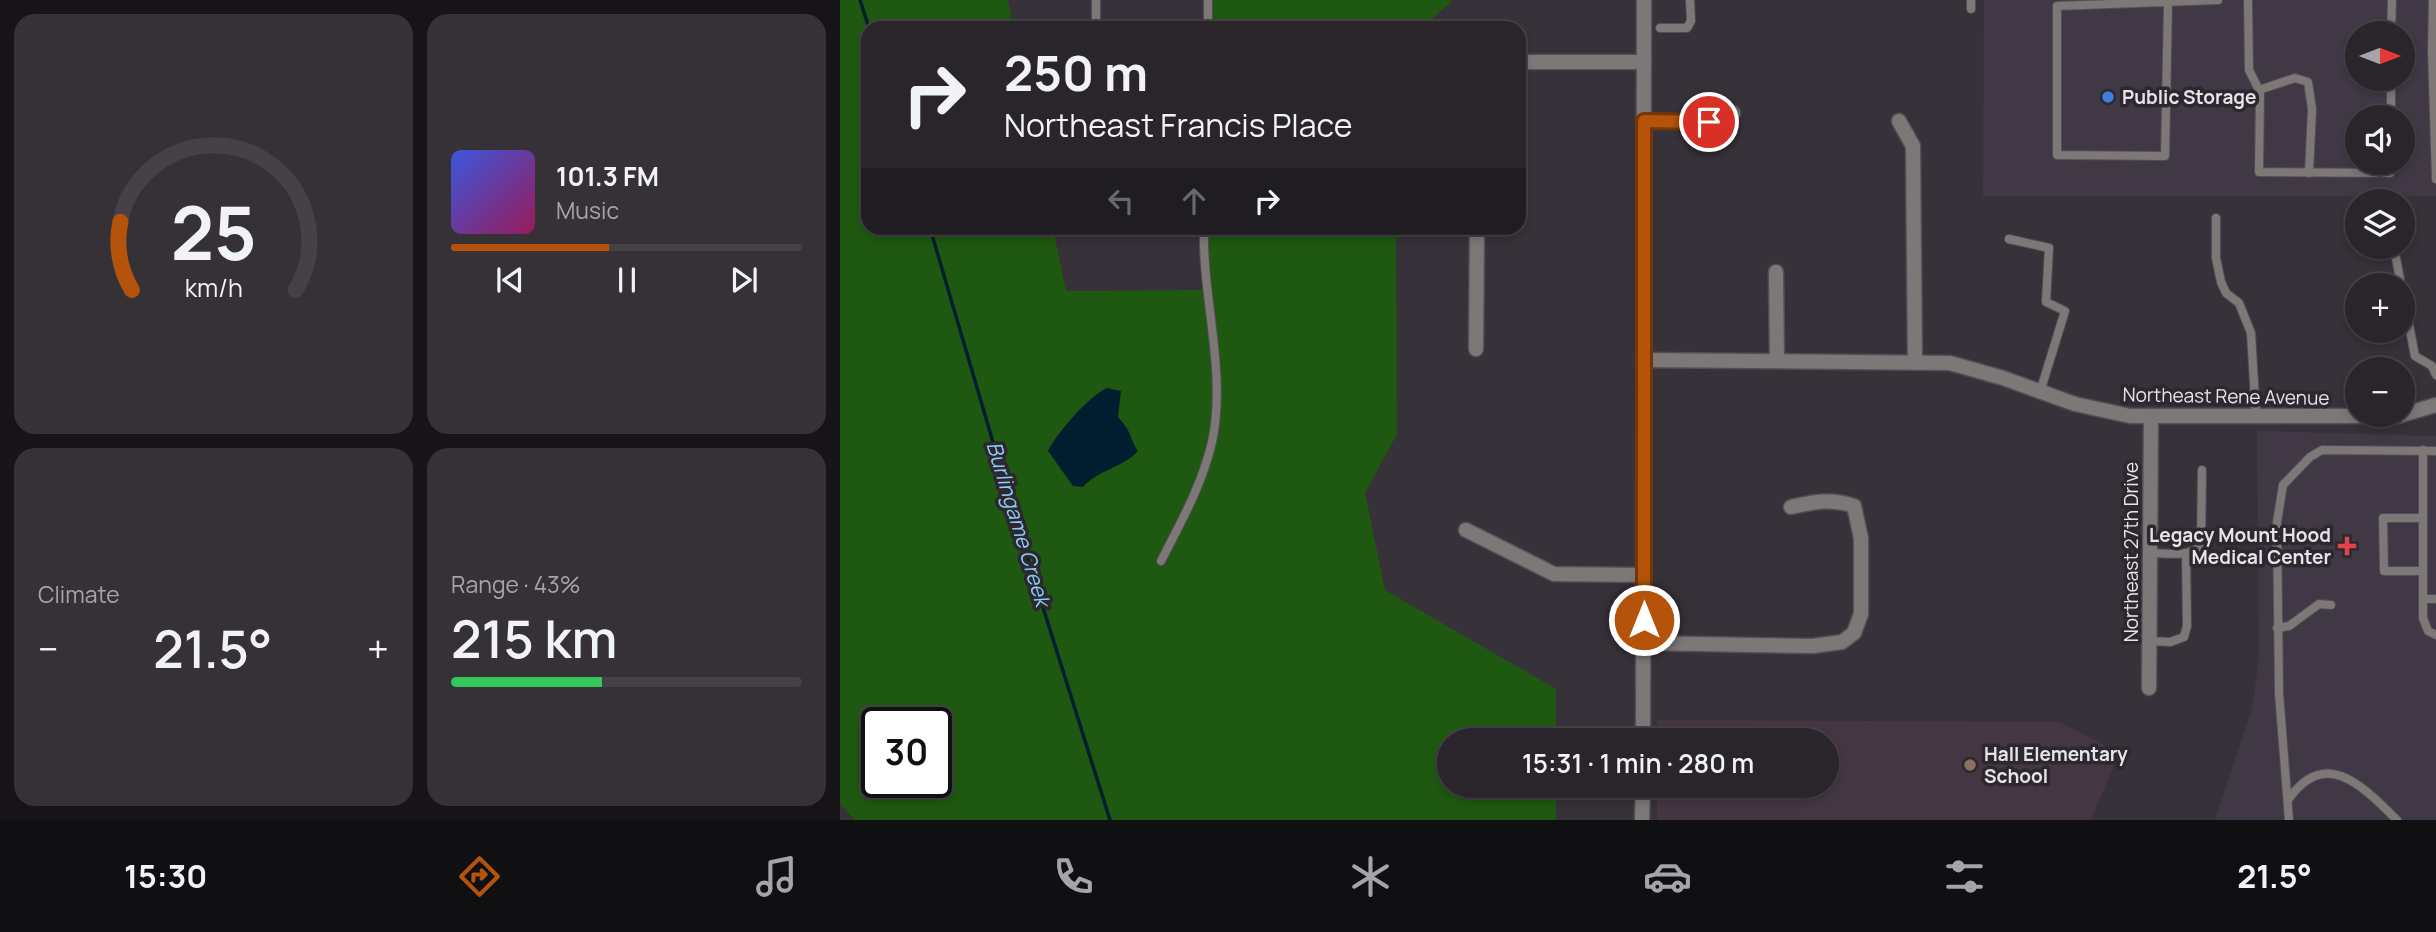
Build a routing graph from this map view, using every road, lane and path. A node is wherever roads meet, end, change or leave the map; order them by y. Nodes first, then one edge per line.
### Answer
1 (1096, 0) edge
2 (1208, 0) edge
3 (1644, 0) edge
4 (1690, 0) edge
5 (2218, 0) edge
6 (2248, 0) edge
7 (2392, 0) edge
8 (2433, 0) edge
9 (2168, 4) junction
10 (1096, 21) edge
11 (1208, 21) edge
12 (2392, 21) edge
13 (1660, 28) dead end
14 (2434, 52) edge
15 (1526, 62) edge
16 (1644, 62) junction
17 (2259, 90) junction
18 (1733, 113) dead end
19 (1644, 121) junction
20 (1899, 121) dead end
21 (2309, 173) junction
22 (2345, 173) edge
23 (2436, 179) edge
24 (2216, 218) dead end
25 (1205, 235) edge
26 (1477, 235) edge
27 (2009, 239) dead end
28 (1776, 272) dead end
29 (2412, 343) edge
30 (1476, 349) dead end
31 (1643, 360) junction
32 (1777, 361) junction
33 (1914, 361) junction
34 (2436, 375) edge
35 (2040, 392) junction
36 (2436, 405) edge
37 (2151, 416) junction
38 (2256, 416) junction
39 (2423, 450) junction
40 (2436, 451) edge
41 (2202, 470) dead end
42 (1791, 507) dead end
43 (2423, 518) junction
44 (1466, 530) dead end
45 (2150, 552) junction
46 (2186, 553) junction
47 (1161, 561) dead end
48 (2423, 571) junction
49 (1643, 575) junction
50 (2423, 599) junction
51 (2436, 599) edge
52 (2331, 605) dead end
53 (2277, 628) junction
54 (2436, 635) edge
55 (2150, 642) junction
56 (1644, 643) junction
57 (2149, 688) dead end
58 (1643, 728) edge
59 (1643, 798) edge
60 (2288, 800) junction
61 (1642, 820) edge
62 (2290, 820) edge
63 (2397, 820) edge

1 - 10 lane
2 - 11 lane
3 - 16 street
4 - 13 lane
5 - 9 lane
6 - 17 lane
7 - 12 lane
8 - 14 lane
9 - 9 lane
14 - 23 lane
15 - 16 street
16 - 19 street
17 - 21 lane
17 - 21 lane
18 - 19 street
19 - 31 street
20 - 33 street
21 - 22 lane
24 - 38 lane
25 - 47 lane
26 - 30 street
27 - 35 lane
28 - 32 street
29 - 34 lane
31 - 32 street, Northeast Rene Avenue
31 - 49 street
32 - 33 street, Northeast Rene Avenue
33 - 35 street, Northeast Rene Avenue
35 - 37 street, Northeast Rene Avenue
36 - 38 street, Northeast Rene Avenue
37 - 38 street, Northeast Rene Avenue
37 - 45 street, Northeast 27th Drive
39 - 40 lane
39 - 43 lane
39 - 53 lane
41 - 46 lane
42 - 56 street
43 - 48 lane
43 - 48 lane
44 - 49 street
45 - 46 lane
45 - 55 street, Northeast 27th Drive
46 - 55 lane
48 - 50 lane
49 - 56 street
50 - 51 lane
50 - 54 lane
52 - 53 lane
53 - 60 lane
55 - 57 street, Northeast 27th Drive
56 - 58 street
59 - 61 street
60 - 62 lane
60 - 63 lane

